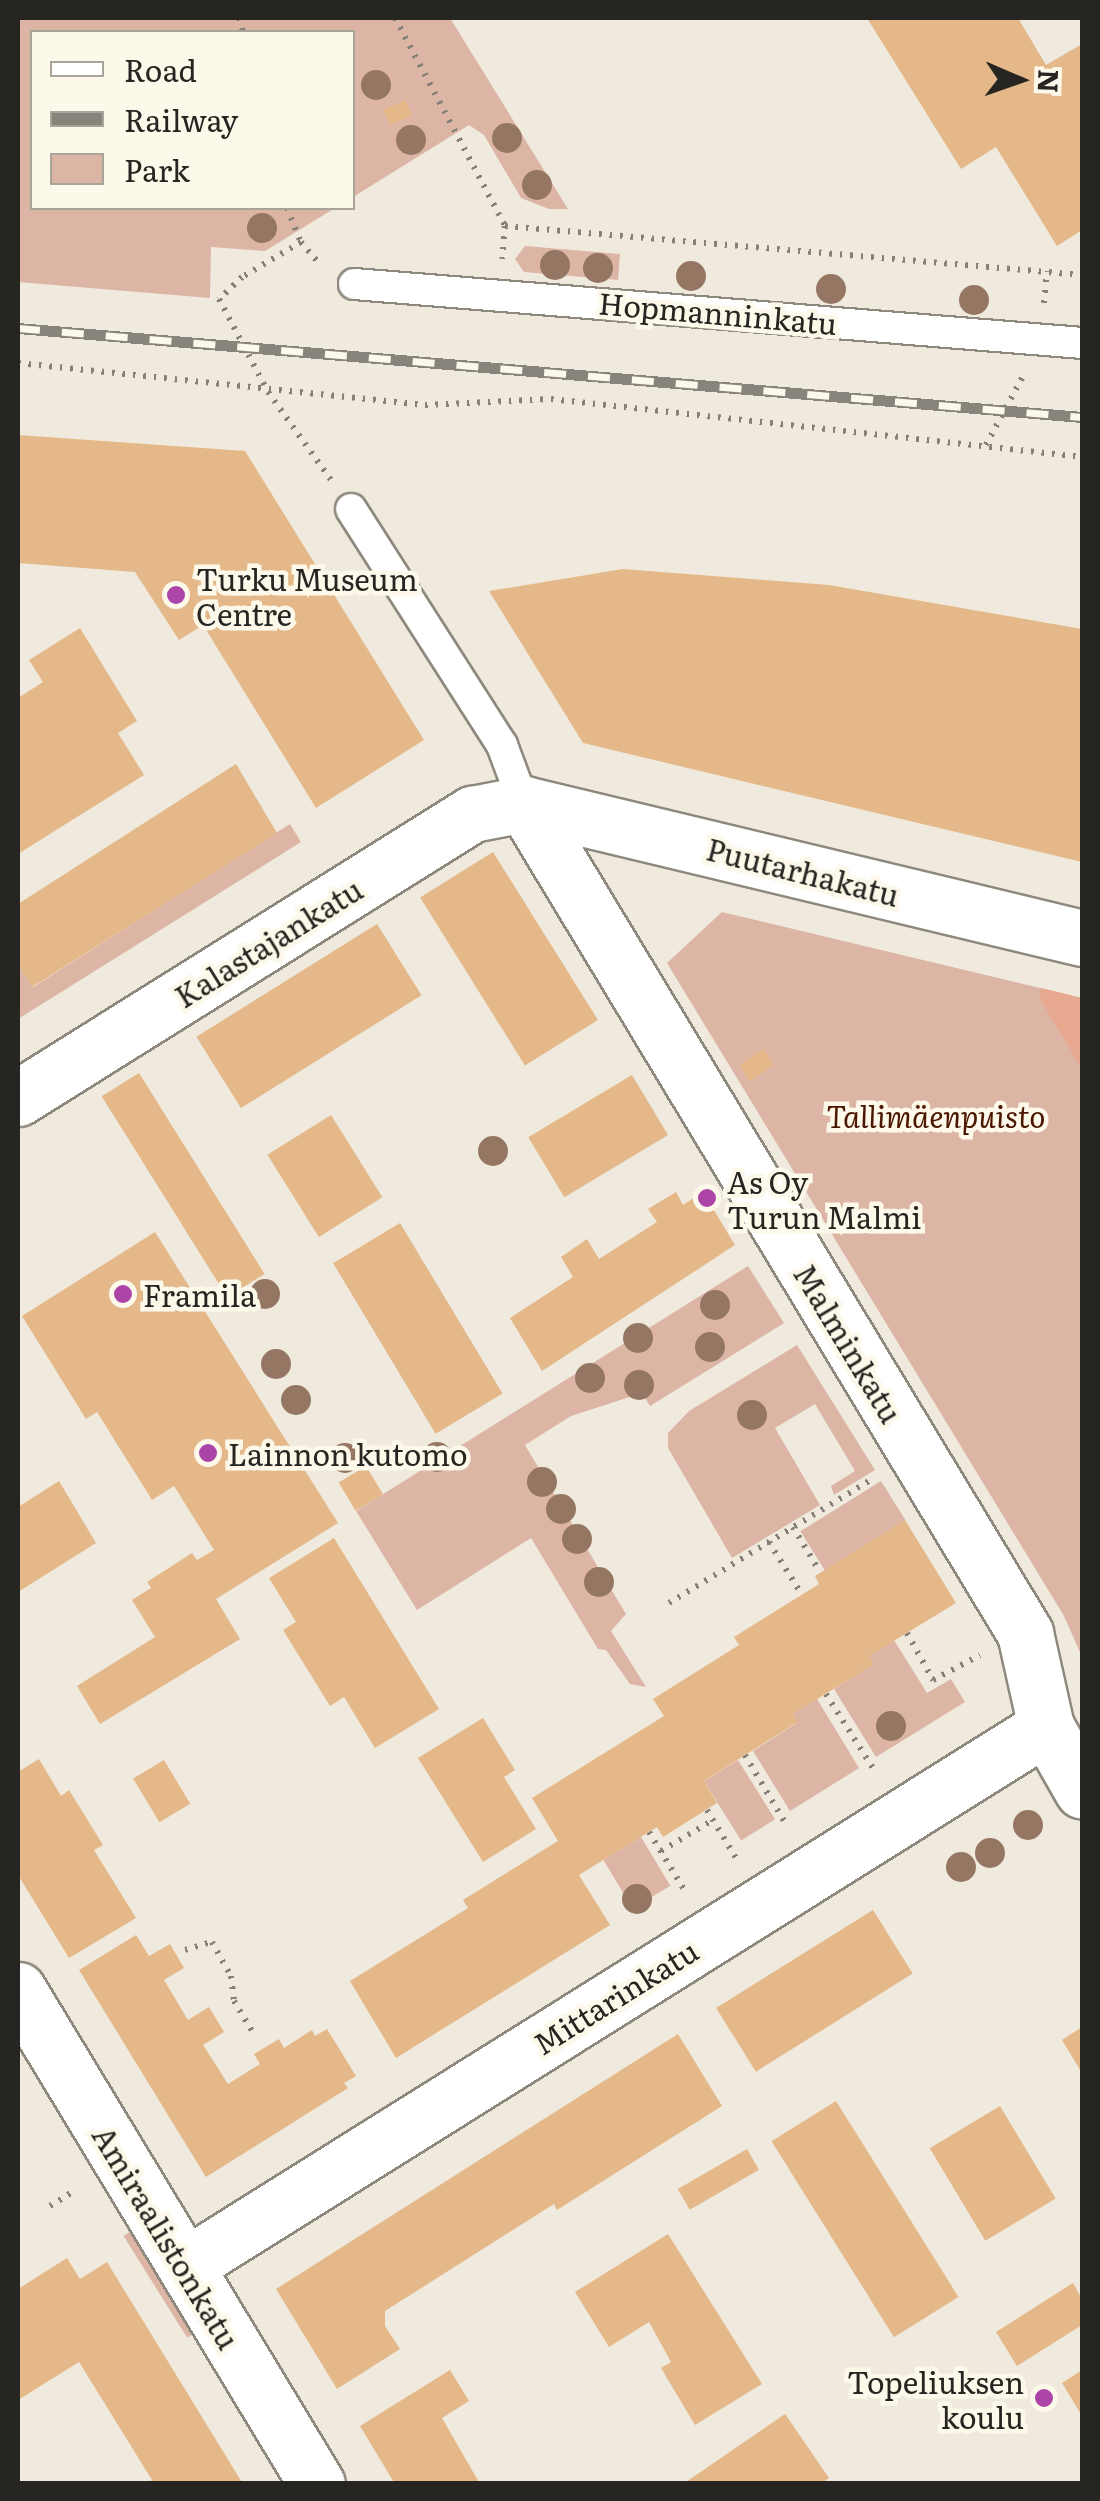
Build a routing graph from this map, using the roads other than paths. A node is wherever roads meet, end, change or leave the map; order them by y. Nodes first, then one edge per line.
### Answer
1 (354, 284) dead end
2 (1082, 342) edge
3 (351, 509) road end
4 (524, 804) junction
5 (1082, 938) edge
6 (18, 1098) edge
7 (1046, 1727) junction
8 (1082, 1790) edge
9 (18, 1990) edge
10 (185, 2266) junction
11 (317, 2484) edge

1 - 2 lane, Hopmanninkatu
3 - 4 lane
4 - 5 street, Puutarhakatu
4 - 6 street, Kalastajankatu
4 - 7 street, Malminkatu
7 - 8 street, Malminkatu
7 - 10 street, Mittarinkatu
9 - 10 street, Amiraalistonkatu
10 - 11 street, Amiraalistonkatu

